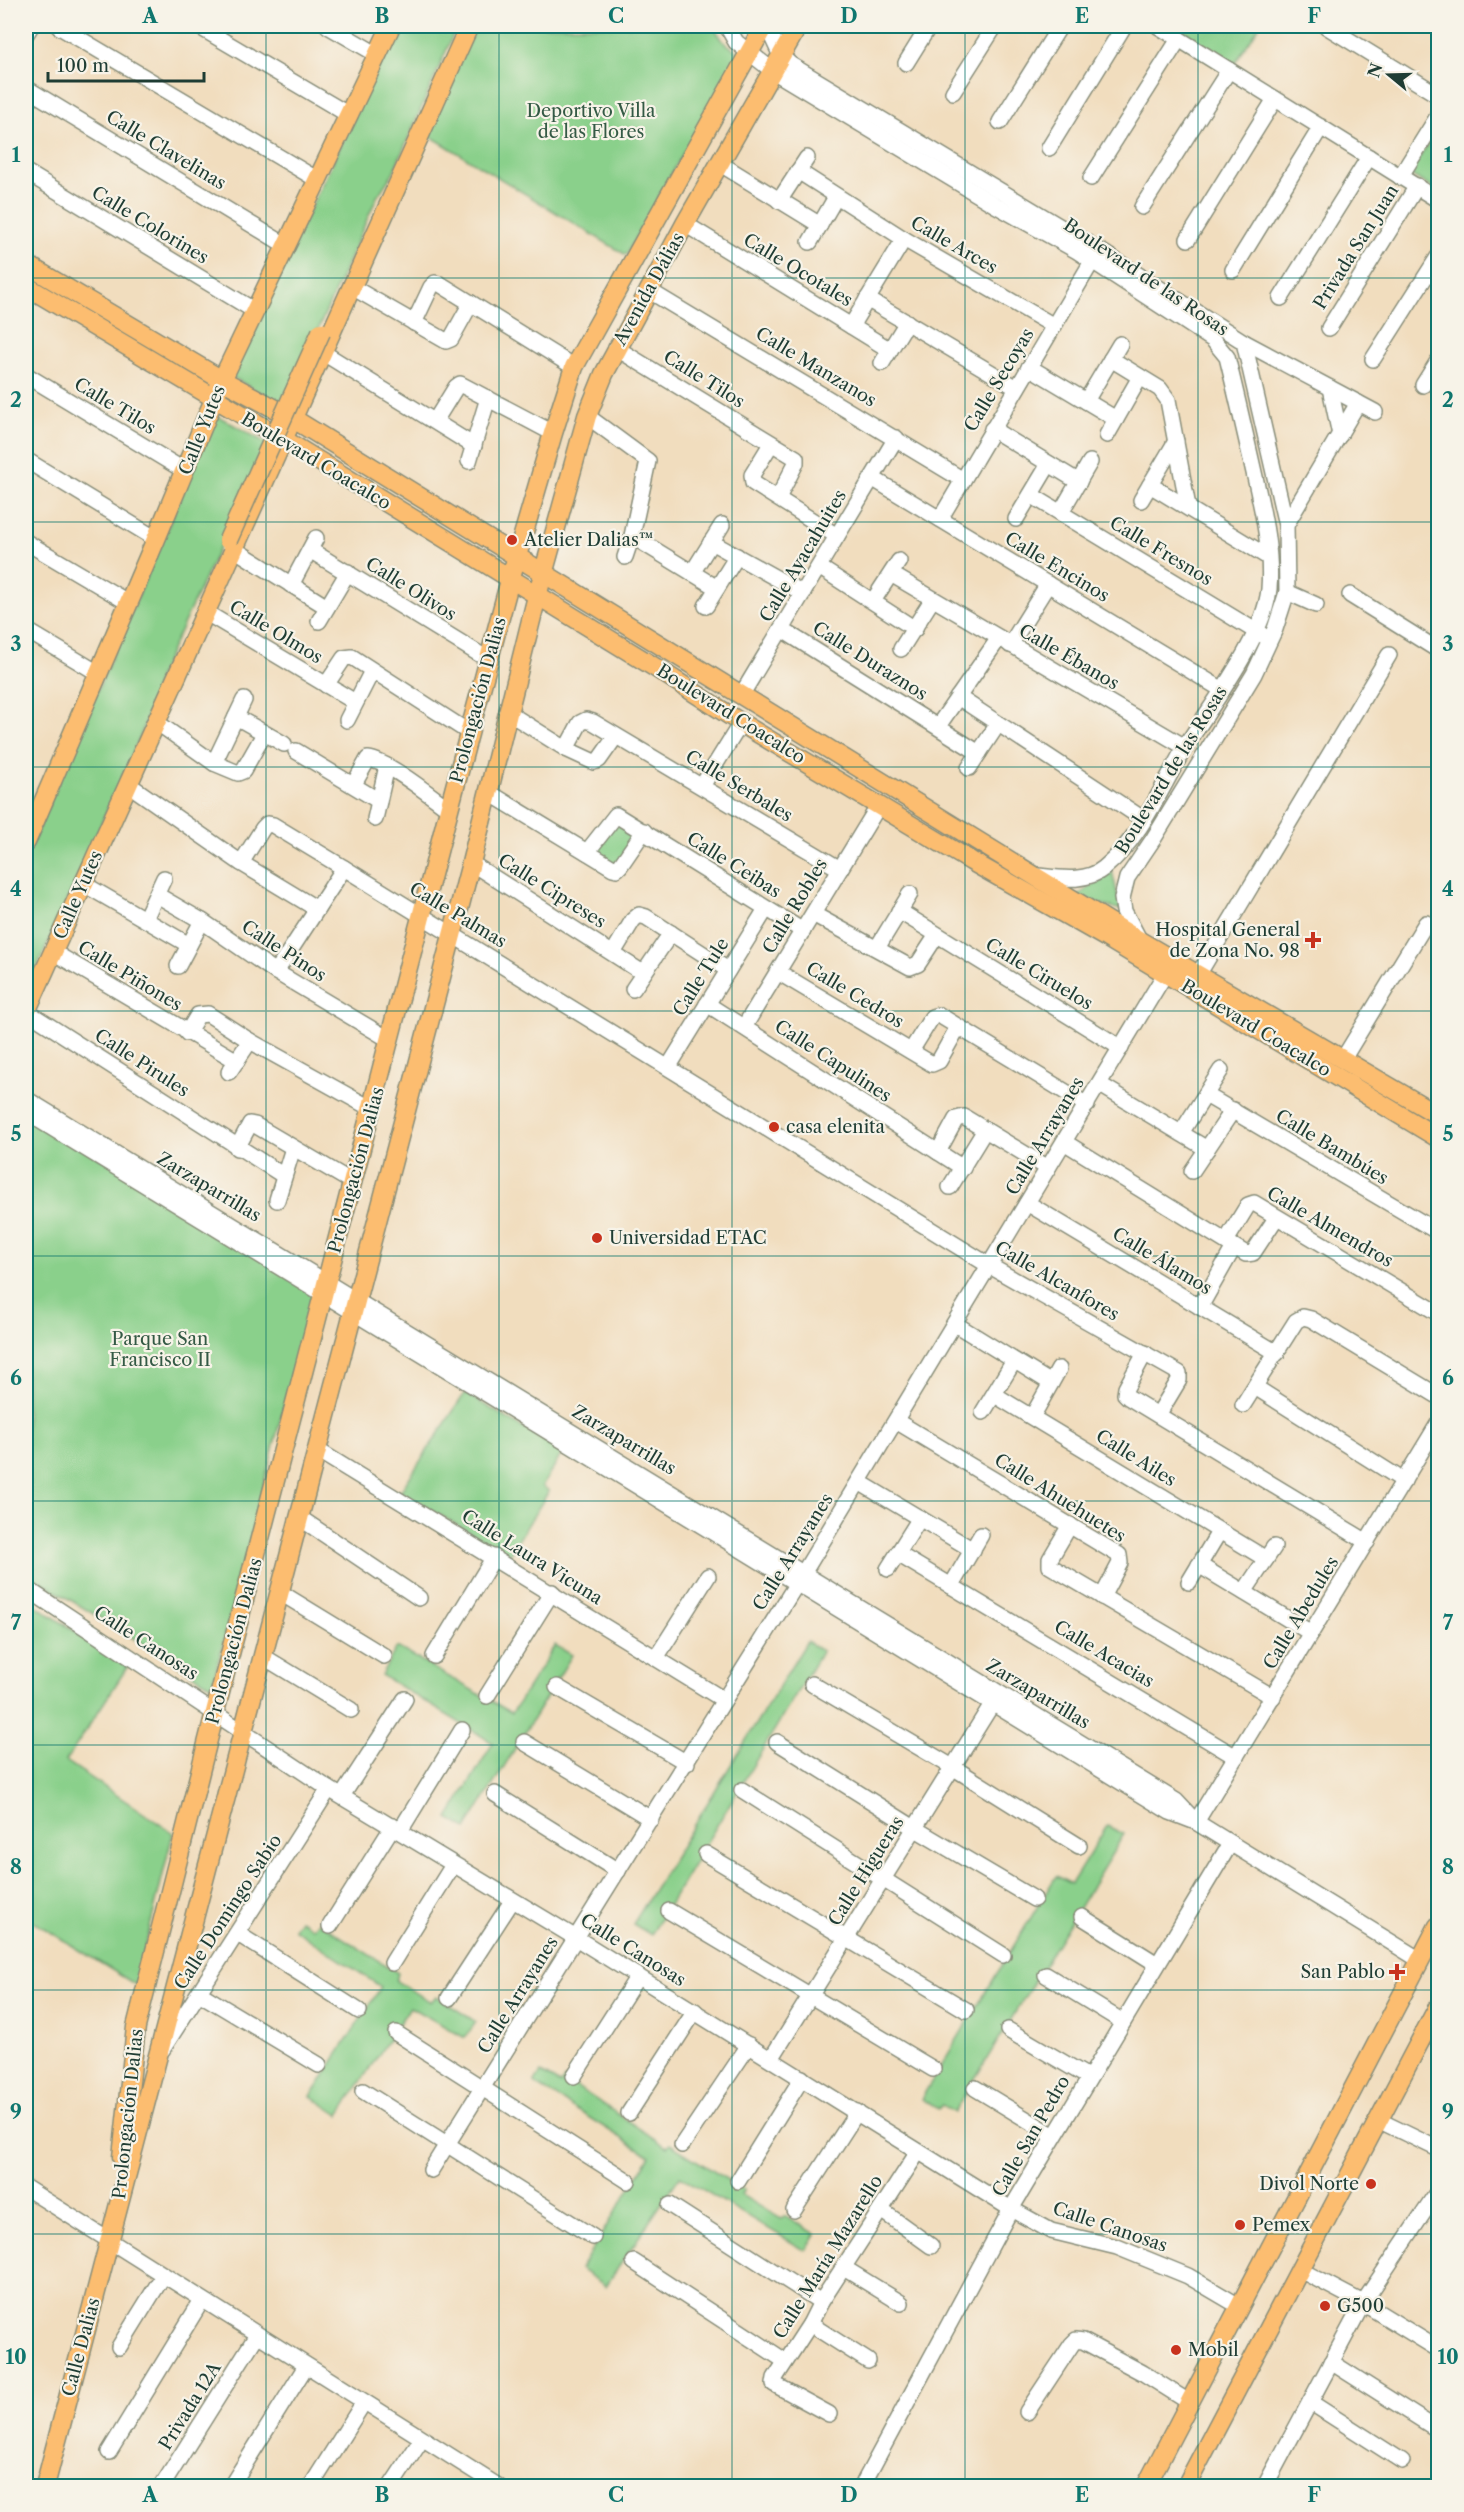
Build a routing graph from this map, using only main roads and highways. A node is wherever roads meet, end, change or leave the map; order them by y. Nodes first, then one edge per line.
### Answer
1 (391, 26) edge
2 (469, 26) edge
3 (766, 26) edge
4 (798, 26) edge
5 (407, 161) junction
6 (26, 264) edge
7 (26, 286) edge
8 (222, 380) junction
9 (215, 399) junction
10 (292, 418) junction
11 (283, 439) junction
12 (231, 545) junction
13 (518, 558) junction
14 (544, 572) junction
15 (510, 580) junction
16 (537, 596) junction
17 (157, 717) junction
18 (26, 842) edge
19 (1217, 1006) junction
20 (1250, 1006) junction
21 (26, 1012) edge
22 (1268, 1016) junction
23 (1281, 1043) junction
24 (1438, 1114) edge
25 (1438, 1138) edge
26 (1438, 1926) edge
27 (1438, 2007) edge
28 (117, 2208) junction
29 (45, 2487) edge
30 (1146, 2487) edge
31 (1186, 2487) edge

1 - 8 main road, Calle Yutes
2 - 5 main road, Calle Yutes
3 - 13 main road, Avenida Dálias
4 - 14 main road, Avenida Dálias
5 - 10 main road, Calle Yutes
5 - 12 main road, Calle Yutes, bridge
6 - 8 main road, Boulevard Coacalco
7 - 9 main road, Boulevard Coacalco
8 - 9 main road, Calle Yutes
8 - 10 main road, Boulevard Coacalco
9 - 11 main road, Boulevard Coacalco
9 - 18 main road, Calle Yutes
10 - 11 main road, Calle Yutes
10 - 13 main road, Boulevard Coacalco
11 - 12 main road, Calle Yutes
11 - 15 main road, Boulevard Coacalco
12 - 17 main road, Calle Yutes
12 - 17 main road, Calle Yutes
13 - 14 main road, Boulevard Coacalco
13 - 15 main road, Prolongación Dalias
14 - 16 main road, Prolongación Dalias
14 - 20 main road, Boulevard Coacalco
15 - 16 main road, Boulevard Coacalco
15 - 28 main road, Prolongación Dalias
16 - 19 main road, Boulevard Coacalco
16 - 28 main road, Prolongación Dalias
17 - 21 main road, Calle Yutes
19 - 20 main road
19 - 23 main road, Boulevard Coacalco
20 - 22 main road, Boulevard Coacalco
22 - 23 main road
22 - 24 main road, Boulevard Coacalco
23 - 25 main road, Boulevard Coacalco
26 - 30 main road
27 - 31 main road
28 - 29 main road, Calle Dalias

